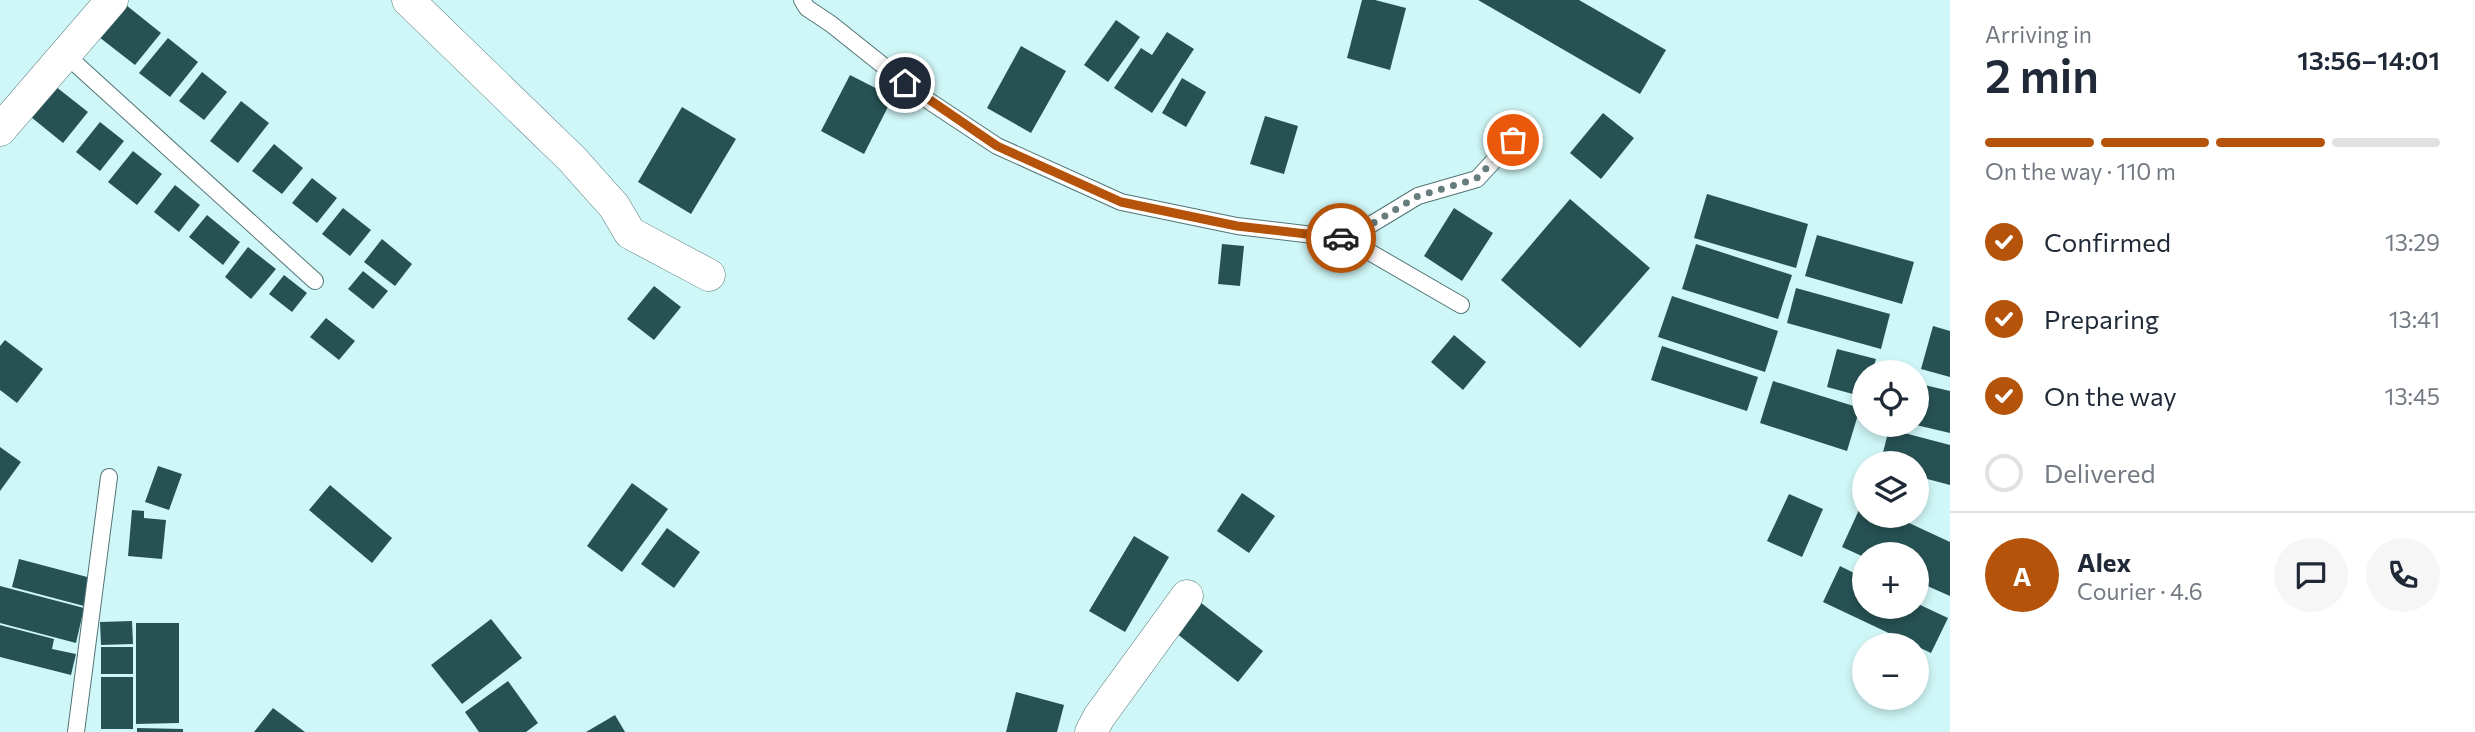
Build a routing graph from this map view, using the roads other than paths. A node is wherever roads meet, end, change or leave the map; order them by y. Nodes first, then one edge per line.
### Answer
1 (112, 0) edge
2 (408, 0) edge
3 (802, 0) edge
4 (66, 55) junction
5 (0, 130) edge
6 (1513, 140) dead end
7 (1347, 239) junction
8 (709, 275) dead end
9 (315, 281) dead end
10 (1461, 305) dead end
11 (108, 477) dead end
12 (1188, 596) dead end
13 (76, 732) edge
14 (1091, 732) edge

1 - 4 street
2 - 8 street
3 - 7 lane
4 - 5 street
4 - 9 lane
6 - 7 lane
7 - 10 lane
11 - 13 lane
12 - 14 street

